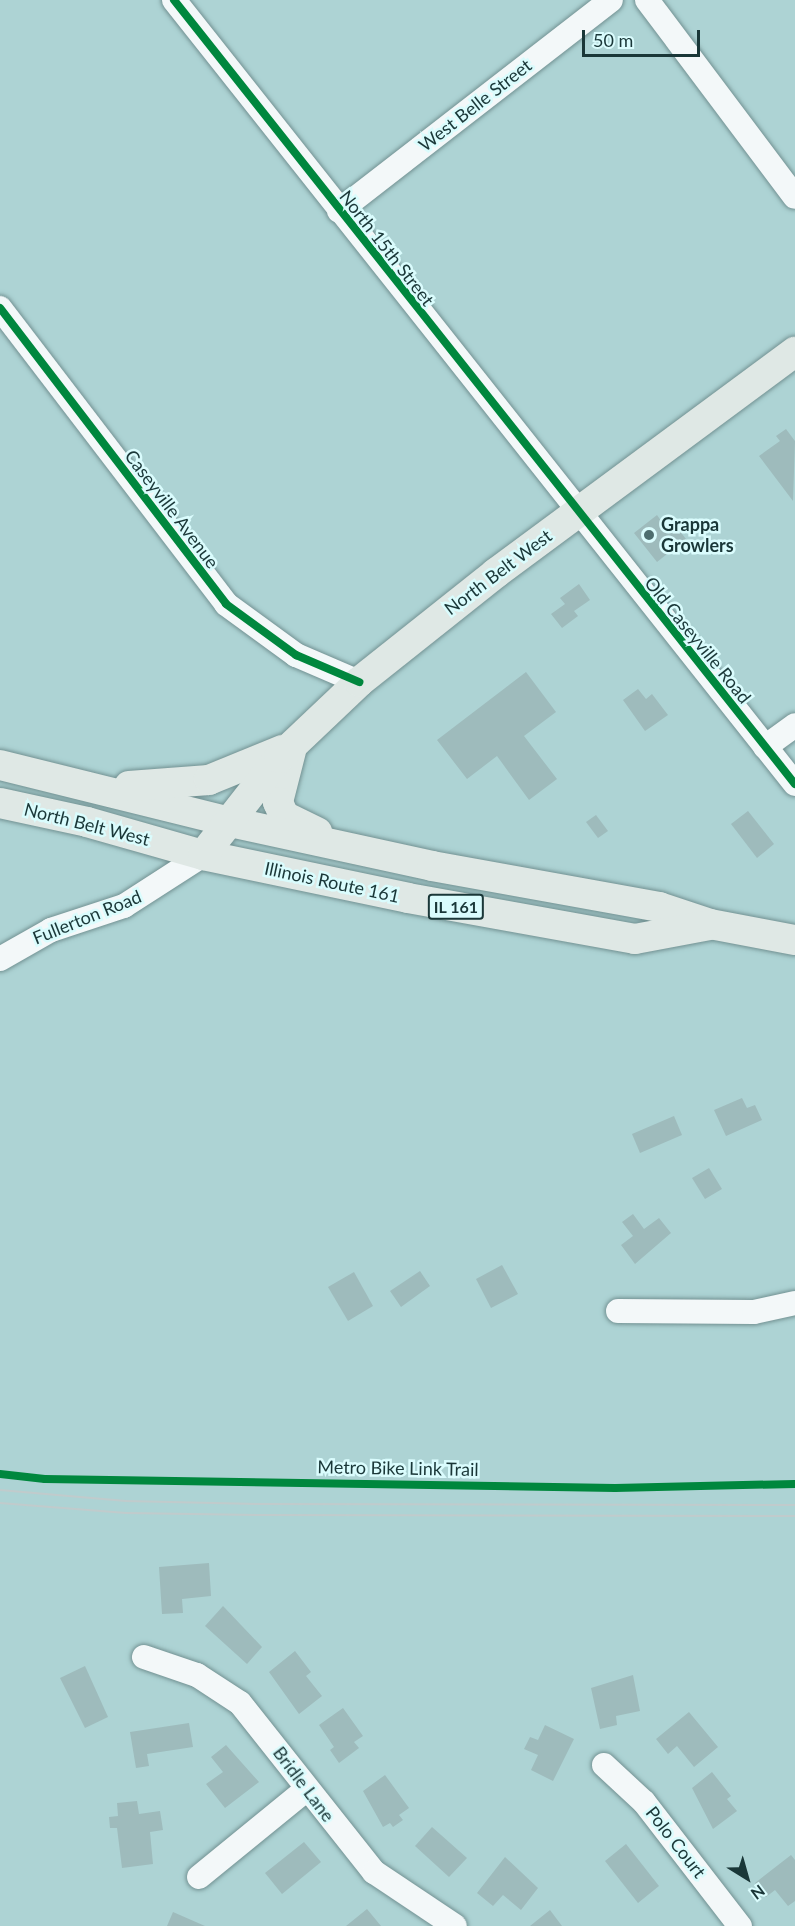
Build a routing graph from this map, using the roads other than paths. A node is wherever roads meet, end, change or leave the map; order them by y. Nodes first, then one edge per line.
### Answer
1 (611, 0) edge
2 (647, 0) edge
3 (182, 3) edge
4 (795, 197) edge
5 (339, 211) junction
6 (0, 308) edge
7 (795, 352) edge
8 (577, 514) junction
9 (359, 682) junction
10 (795, 725) edge
11 (293, 745) junction
12 (765, 747) junction
13 (0, 765) edge
14 (795, 784) edge
15 (93, 787) junction
16 (0, 803) edge
17 (226, 821) junction
18 (347, 847) junction
19 (203, 855) junction
20 (710, 924) junction
21 (795, 940) edge
22 (0, 959) edge
23 (795, 1303) edge
24 (618, 1311) dead end
25 (144, 1657) dead end
26 (604, 1765) dead end
27 (307, 1789) junction
28 (199, 1877) dead end
29 (455, 1926) edge
30 (740, 1926) edge

1 - 5 street, West Belle Street
2 - 4 street
3 - 5 street, North 15th Street
5 - 8 street, North 15th Street
6 - 9 street, Caseyville Avenue
7 - 8 main road, North Belt West
8 - 9 main road, North Belt West
8 - 12 street, Old Caseyville Road
9 - 11 main road, North Belt West
10 - 12 street
11 - 15 main road
11 - 17 main road, North Belt West
11 - 18 main road
12 - 14 street, Old Caseyville Road
13 - 15 main road, North Belt West / IL 161
15 - 17 main road, North Belt West / IL 161
16 - 19 main road, North Belt West / IL 161
17 - 18 main road, Illinois Route 161 / IL 161
17 - 19 main road, North Belt West
18 - 20 main road, Illinois Route 161 / IL 161
19 - 20 main road, Illinois Route 161 / IL 161
19 - 22 street, Fullerton Road
20 - 21 main road, Illinois Route 161 / IL 161
23 - 24 street
25 - 27 street, Bridle Lane
26 - 30 street, Polo Court
27 - 28 street
27 - 29 street, Bridle Lane

